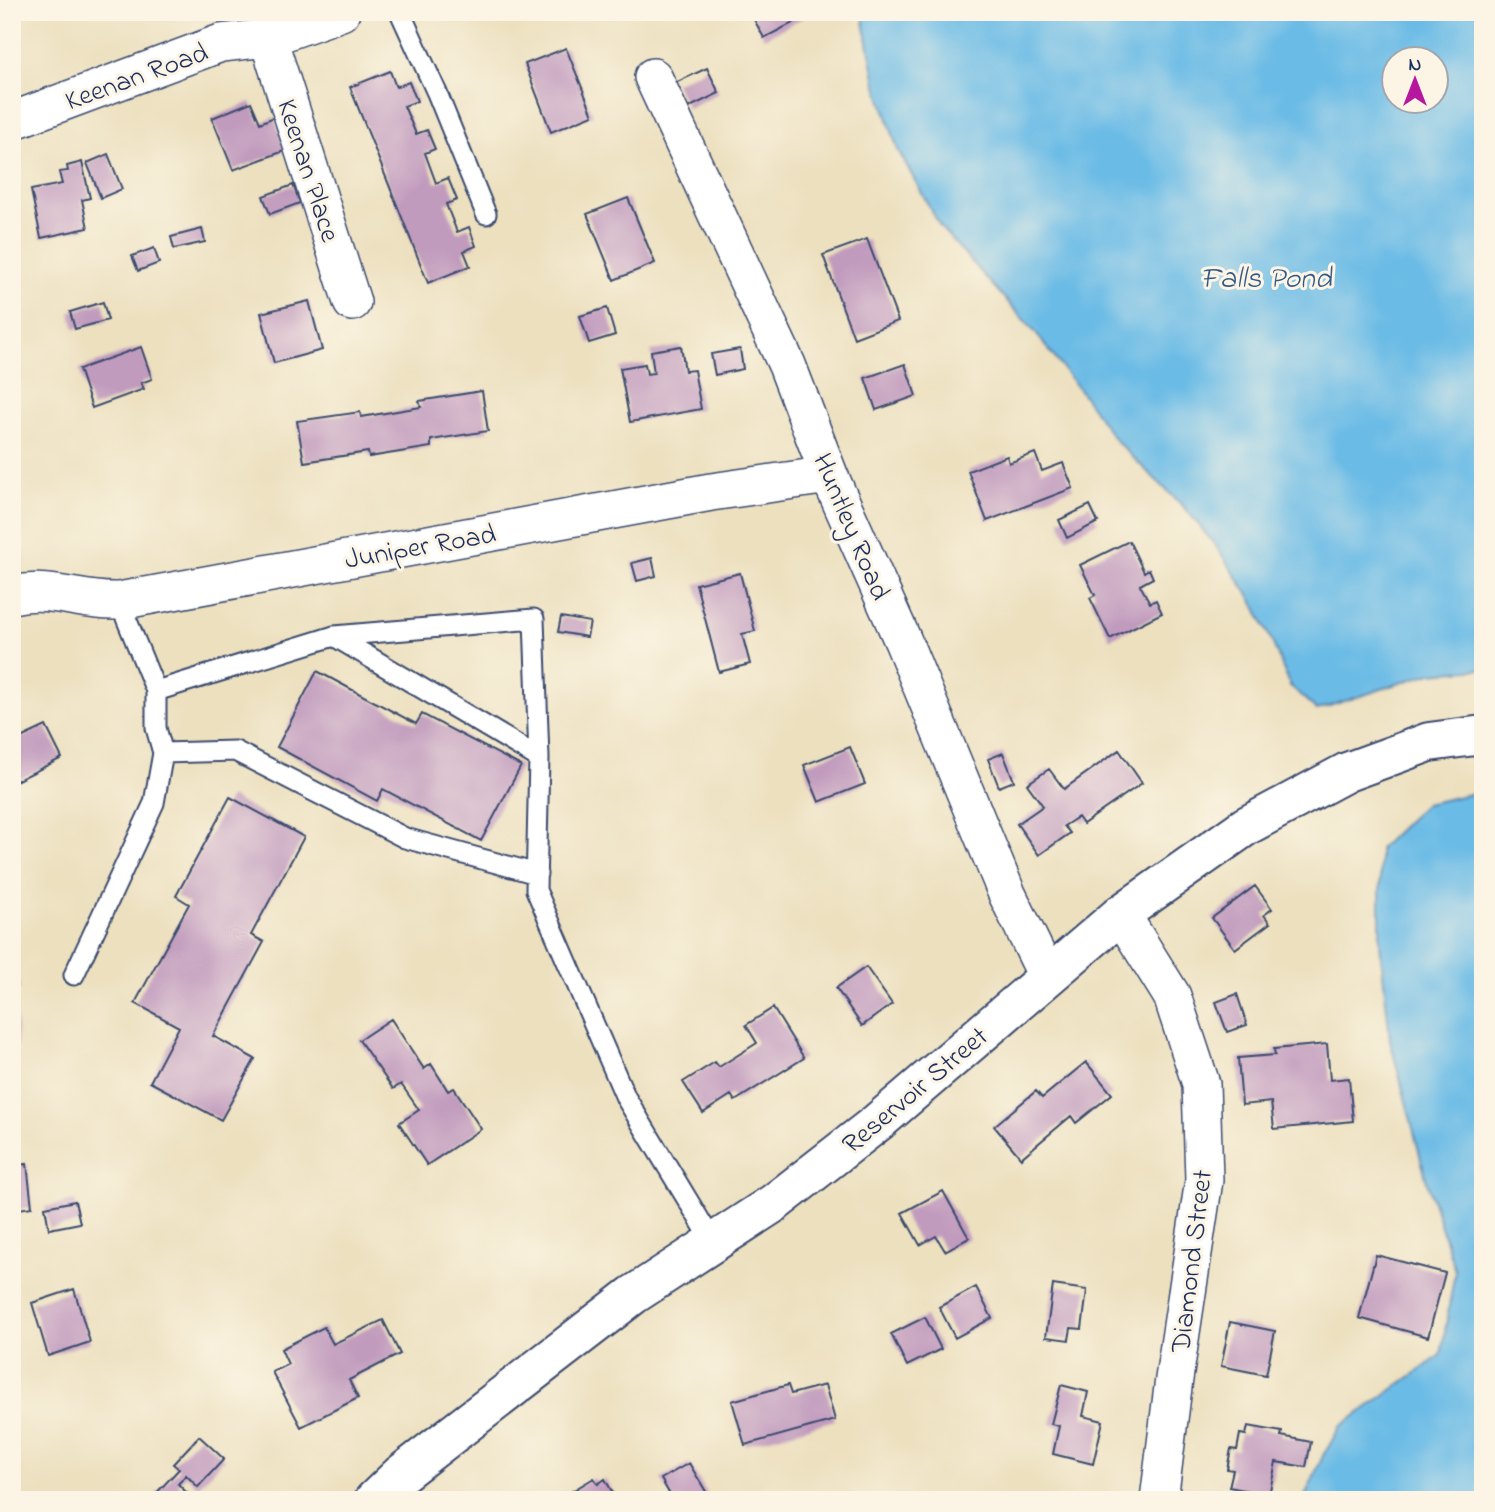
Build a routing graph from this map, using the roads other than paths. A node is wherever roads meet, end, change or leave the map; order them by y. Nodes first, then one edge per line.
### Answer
1 (400, 12) edge
2 (339, 13) edge
3 (268, 38) junction
4 (653, 77) dead end
5 (12, 121) edge
6 (486, 214) dead end
7 (352, 302) dead end
8 (829, 475) junction
9 (12, 595) edge
10 (119, 601) junction
11 (334, 636) junction
12 (156, 691) junction
13 (1483, 735) edge
14 (163, 753) junction
15 (540, 758) junction
16 (537, 874) junction
17 (1121, 914) junction
18 (74, 975) dead end
19 (1047, 976) junction
20 (713, 1242) junction
21 (373, 1500) edge
22 (1159, 1500) edge

1 - 6 lane
2 - 3 street, Keenan Road
3 - 5 street, Keenan Road
3 - 7 street, Keenan Place
4 - 8 street, Huntley Road
8 - 10 street, Juniper Road
8 - 19 street, Huntley Road
9 - 10 street, Juniper Road
10 - 12 lane
11 - 12 lane
11 - 15 lane
11 - 15 lane
12 - 14 lane
13 - 17 street, Reservoir Street
14 - 16 lane
14 - 18 lane
15 - 16 lane
16 - 20 lane
17 - 19 street, Reservoir Street
17 - 22 street, Diamond Street
19 - 20 street, Reservoir Street
20 - 21 street, Reservoir Street

